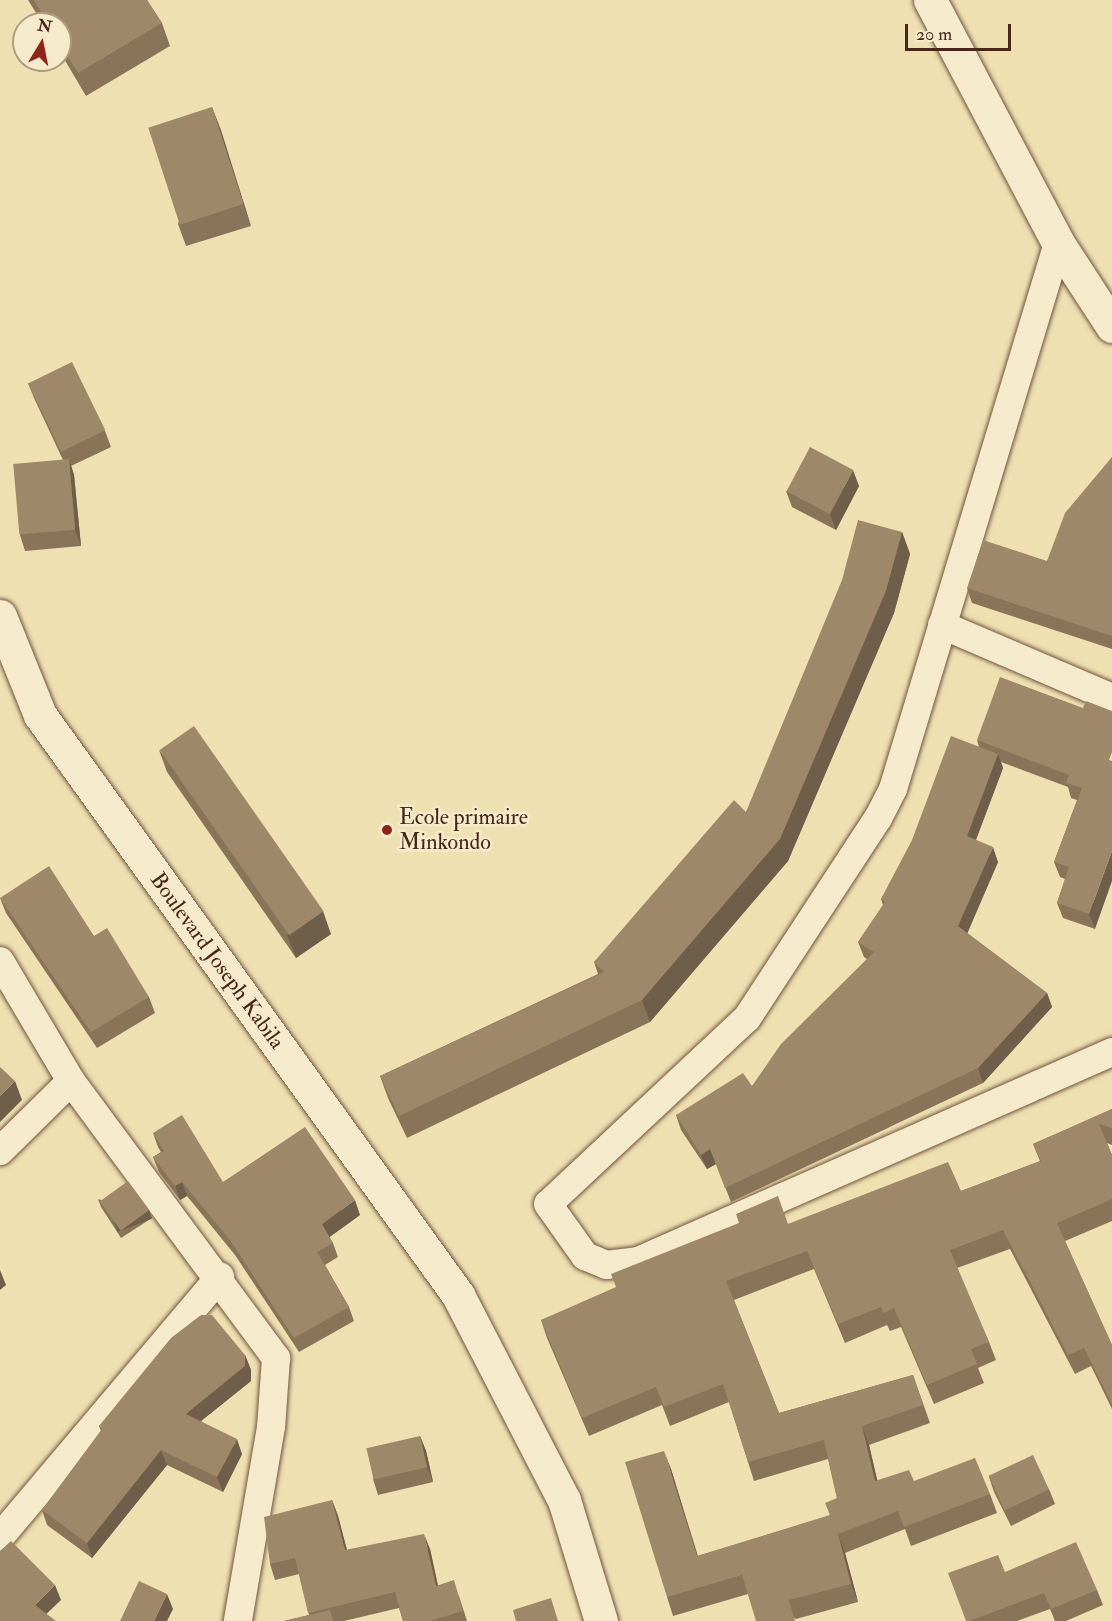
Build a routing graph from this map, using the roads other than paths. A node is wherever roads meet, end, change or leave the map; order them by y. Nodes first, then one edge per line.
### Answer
1 (930, 0) edge
2 (1058, 243) junction
3 (1112, 326) edge
4 (0, 616) edge
5 (942, 625) junction
6 (1112, 698) edge
7 (0, 961) edge
8 (1112, 1052) edge
9 (71, 1081) junction
10 (0, 1151) edge
11 (220, 1277) junction
12 (0, 1537) edge
13 (237, 1621) edge
14 (601, 1621) edge

1 - 2 main road
2 - 3 main road
2 - 5 street
4 - 14 main road, Boulevard Joseph Kabila
5 - 6 street
5 - 8 street
7 - 9 street
9 - 10 street
9 - 11 street
11 - 12 street
11 - 13 street

